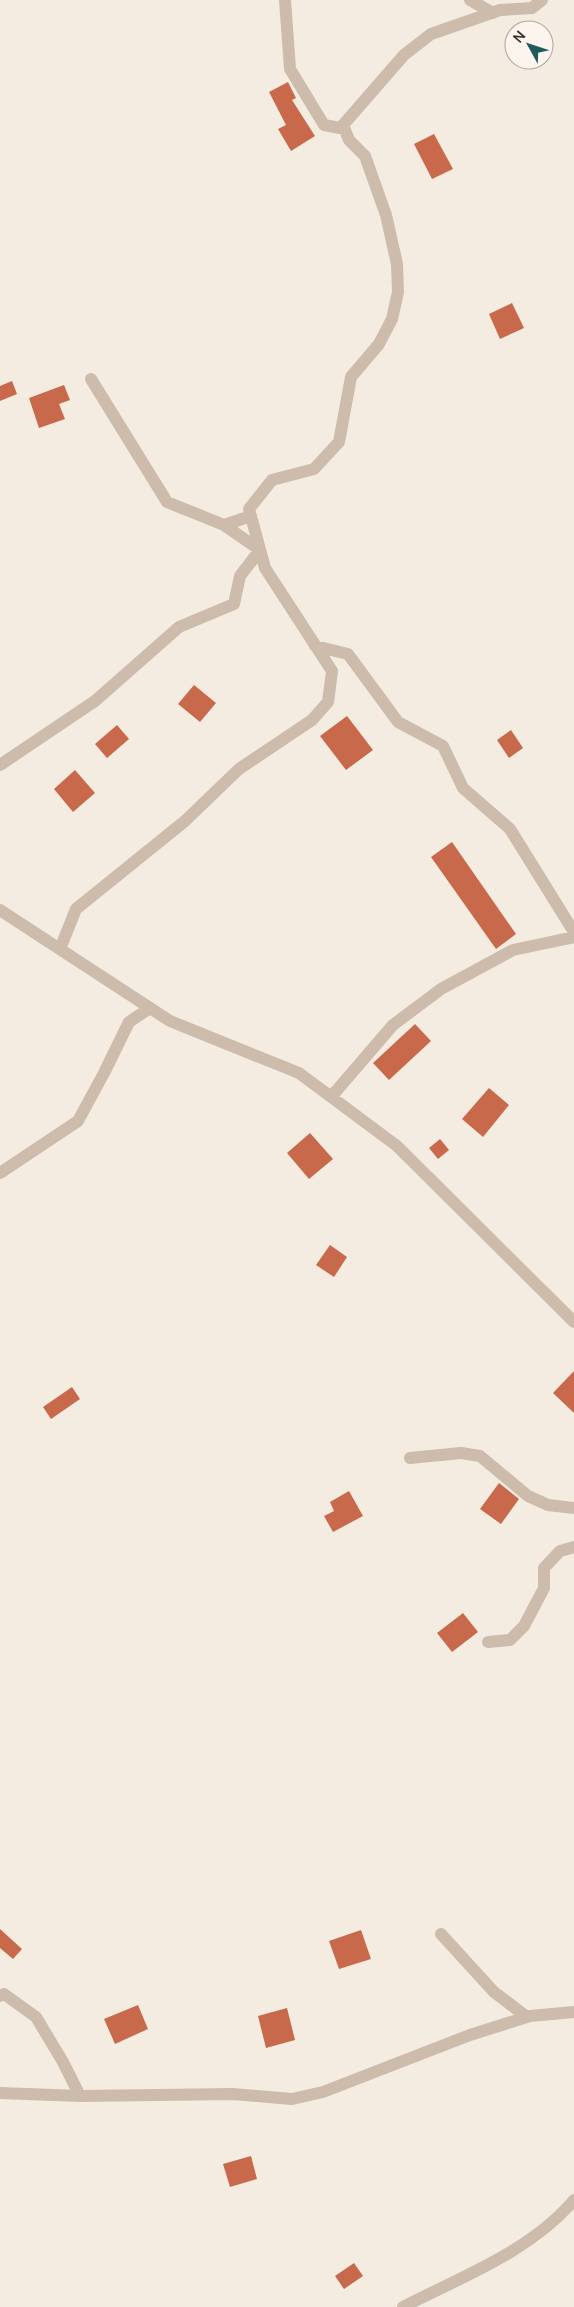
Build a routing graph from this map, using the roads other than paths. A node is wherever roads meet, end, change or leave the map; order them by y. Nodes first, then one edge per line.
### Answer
1 (284, 0) edge
2 (470, 0) edge
3 (542, 0) edge
4 (493, 13) junction
5 (345, 129) junction
6 (91, 379) dead end
7 (251, 516) junction
8 (224, 524) junction
9 (260, 550) junction
10 (315, 646) junction
11 (0, 764) edge
12 (0, 910) edge
13 (574, 932) edge
14 (574, 937) edge
15 (60, 949) junction
16 (150, 1008) junction
17 (331, 1097) junction
18 (0, 1173) edge
19 (574, 1322) edge
20 (410, 1458) dead end
21 (574, 1508) edge
22 (574, 1547) edge
23 (488, 1642) dead end
24 (441, 1934) dead end
25 (0, 1996) edge
26 (574, 2012) edge
27 (526, 2017) junction
28 (0, 2093) edge
29 (80, 2096) junction
30 (574, 2200) edge
31 (403, 2307) edge

1 - 5 street
2 - 4 street
3 - 4 street
4 - 5 street
5 - 7 street
6 - 8 street
7 - 8 street
7 - 9 street
8 - 9 street
9 - 10 street
9 - 11 street
10 - 13 street
10 - 15 street
12 - 15 street
14 - 17 street
15 - 16 street
16 - 17 street
16 - 18 street
17 - 19 street
20 - 21 street
22 - 23 street
24 - 27 street
25 - 29 street
26 - 27 street
27 - 29 street
28 - 29 street
30 - 31 street

